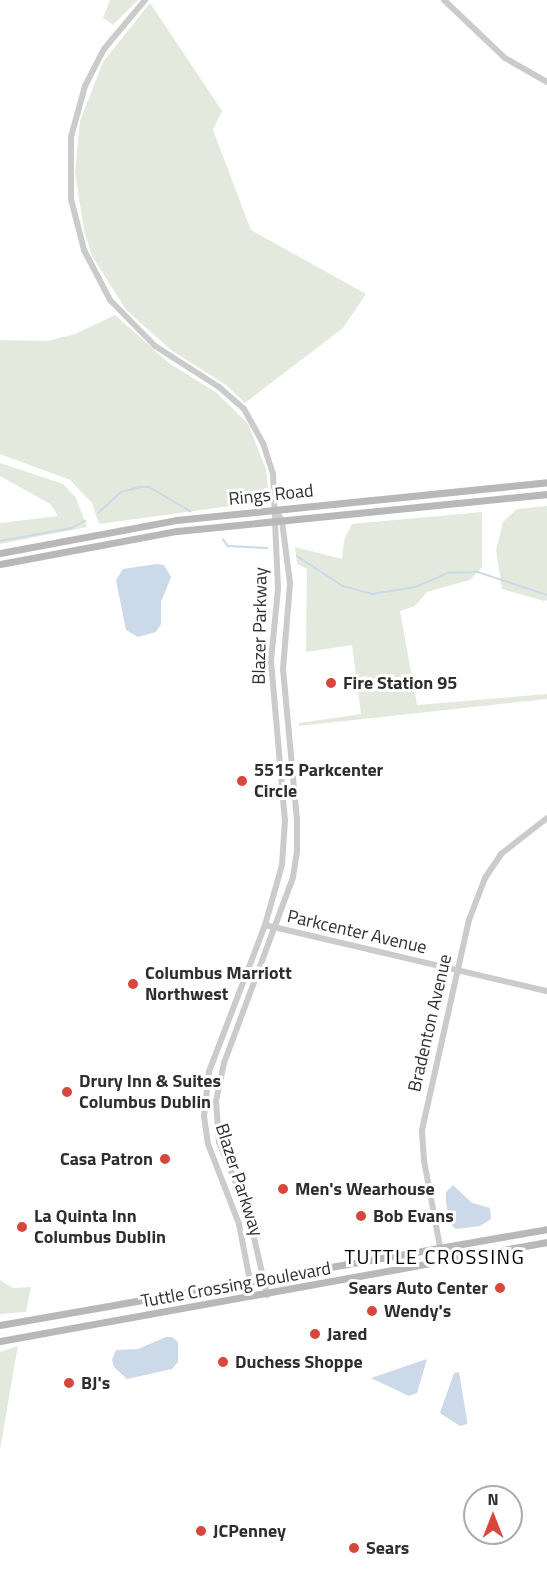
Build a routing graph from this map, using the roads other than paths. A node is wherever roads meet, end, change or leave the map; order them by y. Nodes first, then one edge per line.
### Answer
1 (146, 0) edge
2 (444, 0) edge
3 (547, 82) edge
4 (547, 482) edge
5 (547, 494) edge
6 (276, 510) junction
7 (282, 521) junction
8 (273, 522) junction
9 (0, 553) edge
10 (0, 564) edge
11 (547, 818) edge
12 (265, 925) junction
13 (276, 928) junction
14 (458, 971) junction
15 (547, 991) edge
16 (547, 1229) edge
17 (547, 1242) edge
18 (440, 1249) junction
19 (443, 1263) junction
20 (264, 1280) junction
21 (251, 1282) junction
22 (267, 1295) junction
23 (254, 1297) junction
24 (0, 1325) edge
25 (0, 1341) edge

1 - 6 street, Blazer Parkway
2 - 3 street
4 - 6 main road, Rings Road
5 - 7 main road, Rings Road
6 - 7 street, Blazer Parkway
6 - 8 street, Blazer Parkway
6 - 9 main road, Rings Road
7 - 8 main road, Rings Road
7 - 13 street, Blazer Parkway
8 - 10 main road, Rings Road
8 - 12 street, Blazer Parkway
11 - 14 street, Bradenton Avenue
12 - 13 street, Parkcenter Avenue
12 - 21 street, Blazer Parkway
13 - 14 street, Parkcenter Avenue
13 - 20 street, Blazer Parkway
14 - 15 street, Parkcenter Avenue
14 - 18 street, Bradenton Avenue
16 - 18 main road, Tuttle Crossing Boulevard
17 - 19 main road, Tuttle Crossing Boulevard
18 - 19 street, Bradenton Avenue
18 - 20 main road, Tuttle Crossing Boulevard
19 - 22 main road, Tuttle Crossing Boulevard
20 - 21 main road, Tuttle Crossing Boulevard
20 - 22 street, Blazer Parkway
21 - 23 street, Blazer Parkway
21 - 24 main road, Tuttle Crossing Boulevard
22 - 23 main road, Tuttle Crossing Boulevard
23 - 25 main road, Tuttle Crossing Boulevard

